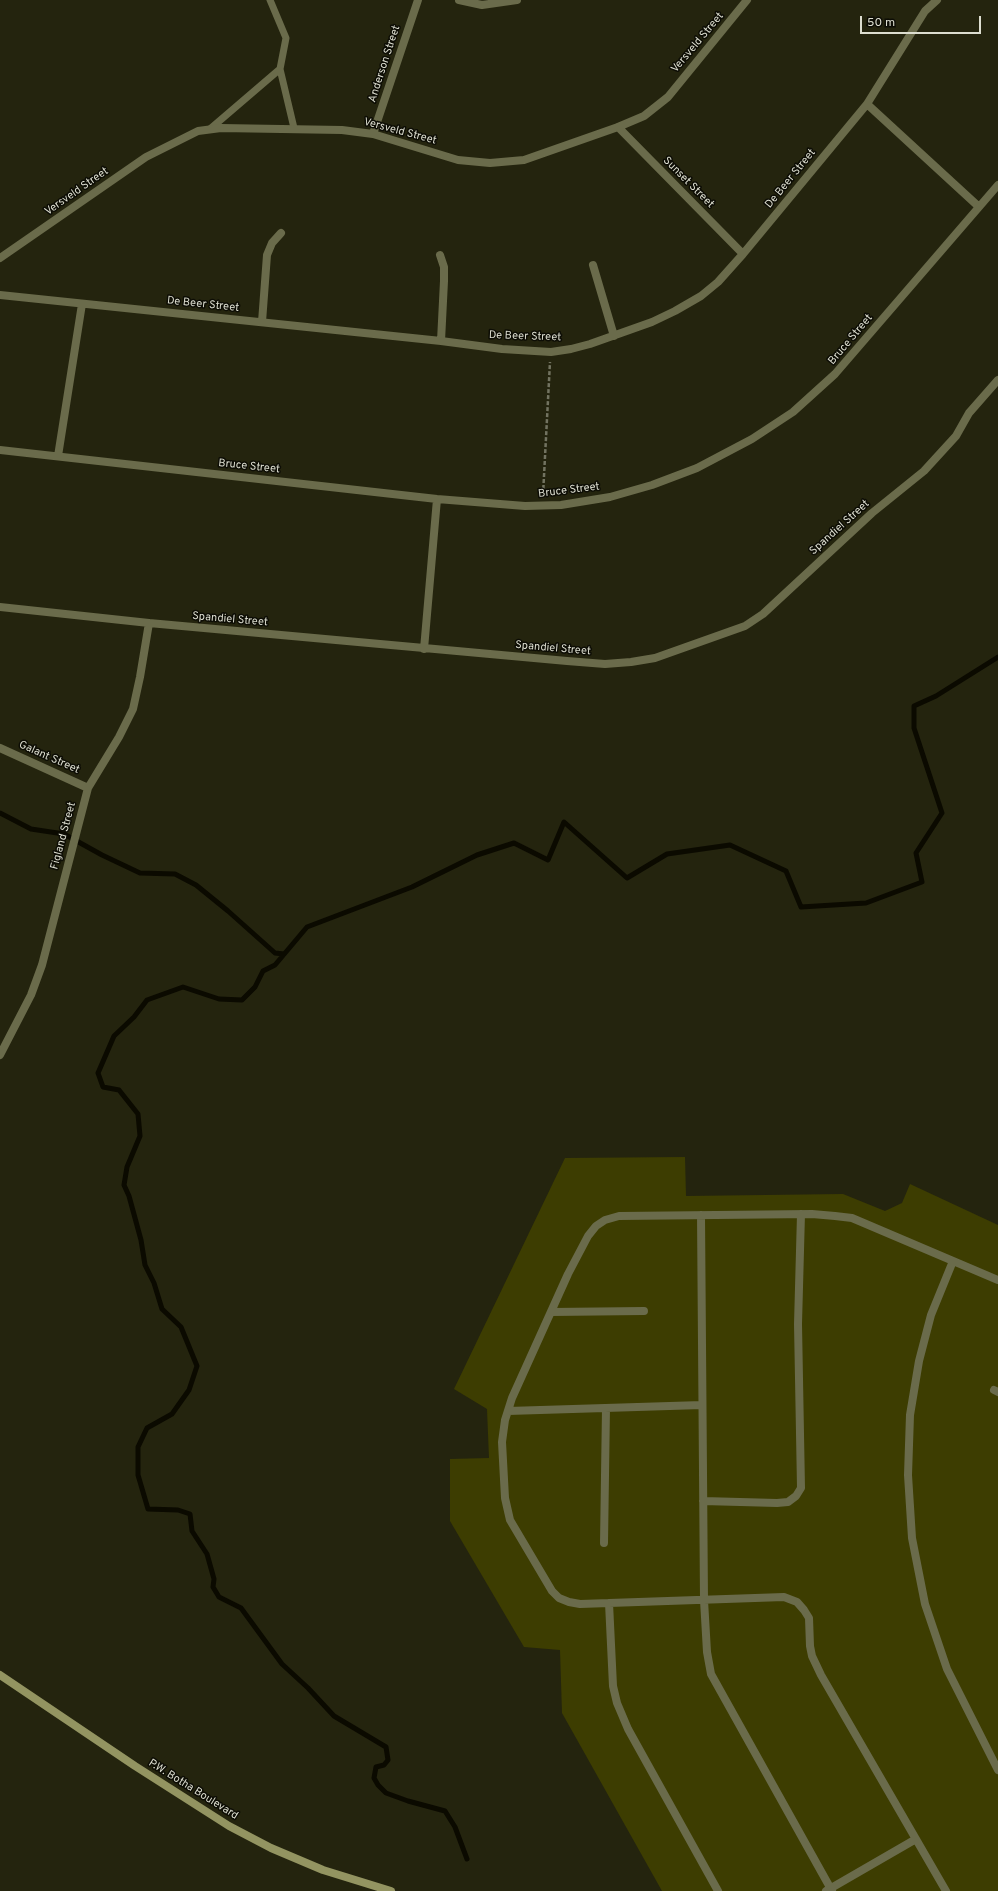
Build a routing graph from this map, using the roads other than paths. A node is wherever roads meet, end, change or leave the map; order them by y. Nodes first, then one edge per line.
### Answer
1 (270, 0) edge
2 (418, 0) edge
3 (459, 0) edge
4 (517, 0) edge
5 (748, 0) edge
6 (927, 0) edge
7 (937, 0) edge
8 (925, 11) junction
9 (280, 69) junction
10 (867, 104) junction
11 (618, 127) junction
12 (294, 128) junction
13 (210, 129) junction
14 (373, 134) junction
15 (998, 184) edge
16 (978, 206) junction
17 (281, 233) dead end
18 (743, 254) junction
19 (440, 255) dead end
20 (0, 258) edge
21 (593, 265) dead end
22 (0, 295) edge
23 (82, 304) junction
24 (262, 322) junction
25 (614, 336) junction
26 (441, 341) junction
27 (998, 380) edge
28 (0, 450) edge
29 (58, 456) junction
30 (437, 499) junction
31 (0, 606) edge
32 (149, 623) junction
33 (424, 649) junction
34 (0, 748) edge
35 (88, 788) junction
36 (0, 1055) edge
37 (801, 1214) junction
38 (701, 1215) junction
39 (953, 1261) junction
40 (998, 1280) edge
41 (644, 1311) dead end
42 (551, 1312) junction
43 (702, 1405) junction
44 (606, 1408) junction
45 (508, 1411) junction
46 (703, 1501) junction
47 (604, 1543) dead end
48 (704, 1600) junction
49 (609, 1603) junction
50 (0, 1674) edge
51 (998, 1770) edge
52 (916, 1839) junction
53 (829, 1890) edge
54 (391, 1891) edge
55 (718, 1891) edge
56 (946, 1891) edge

1 - 9 lane
2 - 14 street, Anderson Street
3 - 4 street
5 - 11 street, Versveld Street
6 - 8 street
7 - 8 street
8 - 10 street, De Beer Street
9 - 12 lane
9 - 13 lane
10 - 16 street
10 - 18 street, De Beer Street
11 - 14 street, Versveld Street
11 - 18 street, Sunset Street
12 - 13 street, Versveld Street
12 - 14 street, Versveld Street
13 - 20 street, Versveld Street
15 - 16 street, Bruce Street
16 - 30 street, Bruce Street
17 - 24 street
18 - 25 street, De Beer Street
19 - 26 street
21 - 25 street
22 - 23 street, De Beer Street
23 - 24 street, De Beer Street
23 - 29 street
24 - 26 street, De Beer Street
25 - 26 street, De Beer Street
27 - 33 street, Spandiel Street
28 - 29 street, Bruce Street
29 - 30 street, Bruce Street
30 - 33 street
31 - 32 street, Spandiel Street
32 - 33 street, Spandiel Street
32 - 35 street, Figland Street
34 - 35 street, Galant Street
35 - 36 street, Figland Street
37 - 38 street
37 - 39 street
37 - 46 street
38 - 42 street
38 - 43 street
39 - 40 street
39 - 51 street
41 - 42 street
42 - 45 street
43 - 44 street
43 - 46 street
44 - 45 street
44 - 47 street
45 - 49 street
46 - 48 street
48 - 49 street
48 - 52 street
48 - 53 street
49 - 55 street
50 - 54 street, P.W. Botha Boulevard
52 - 53 street
52 - 56 street

